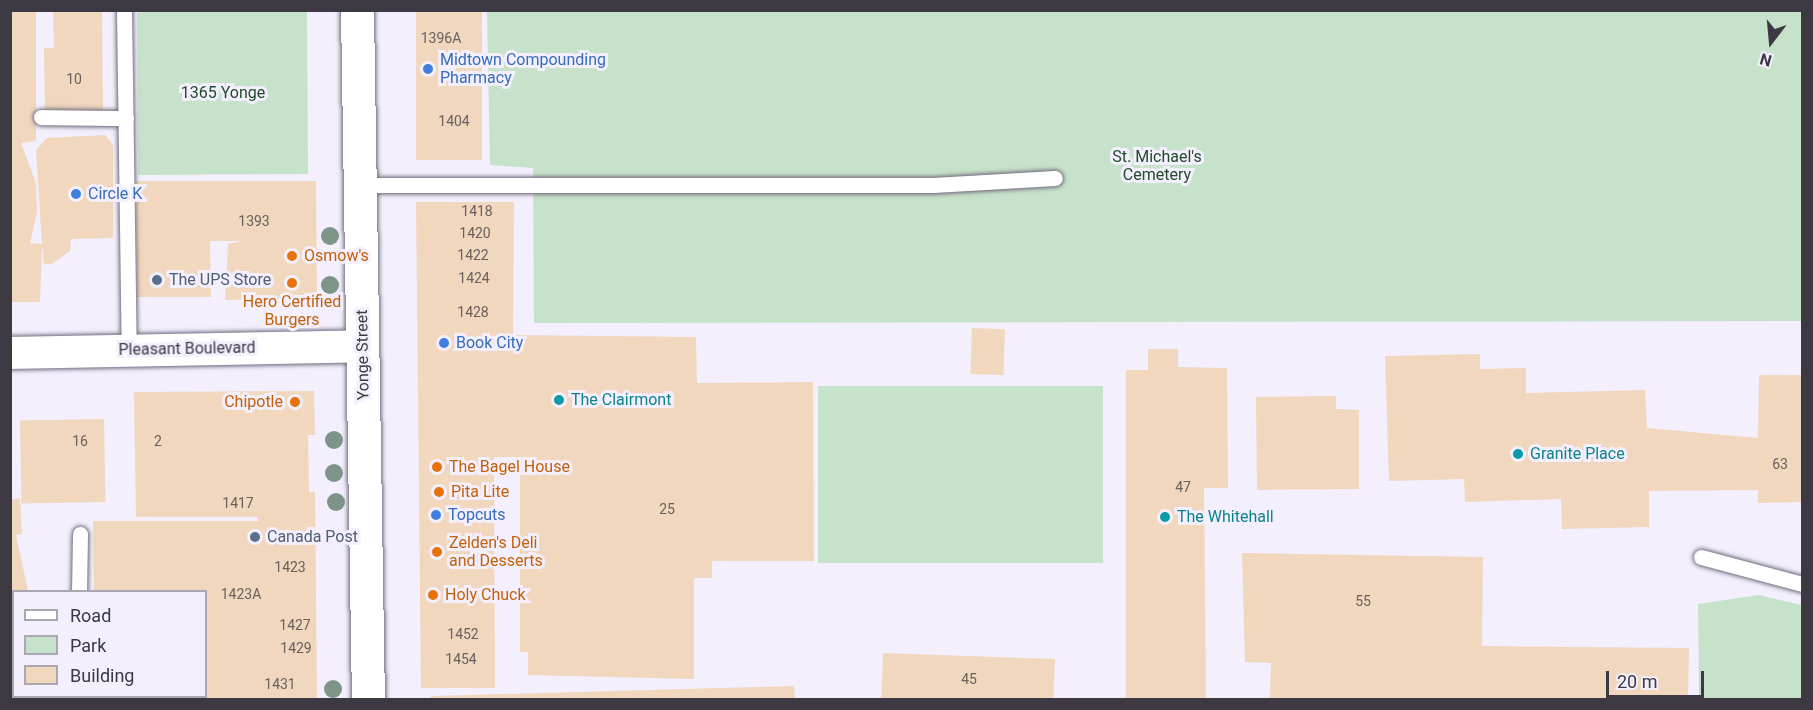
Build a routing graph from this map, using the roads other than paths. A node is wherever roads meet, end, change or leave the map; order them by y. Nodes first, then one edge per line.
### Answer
1 (124, 10) edge
2 (357, 10) edge
3 (41, 117) dead end
4 (126, 118) junction
5 (1055, 178) dead end
6 (360, 185) junction
7 (363, 346) junction
8 (129, 350) junction
9 (10, 353) edge
10 (80, 534) dead end
11 (1701, 557) dead end
12 (1803, 584) edge
13 (79, 590) edge
14 (368, 699) edge

1 - 4 lane
2 - 6 main road, Yonge Street
3 - 4 lane
4 - 8 lane
5 - 6 lane
6 - 7 main road, Yonge Street
7 - 8 street, Pleasant Boulevard
7 - 14 main road, Yonge Street
8 - 9 street, Pleasant Boulevard
10 - 13 lane
11 - 12 lane

